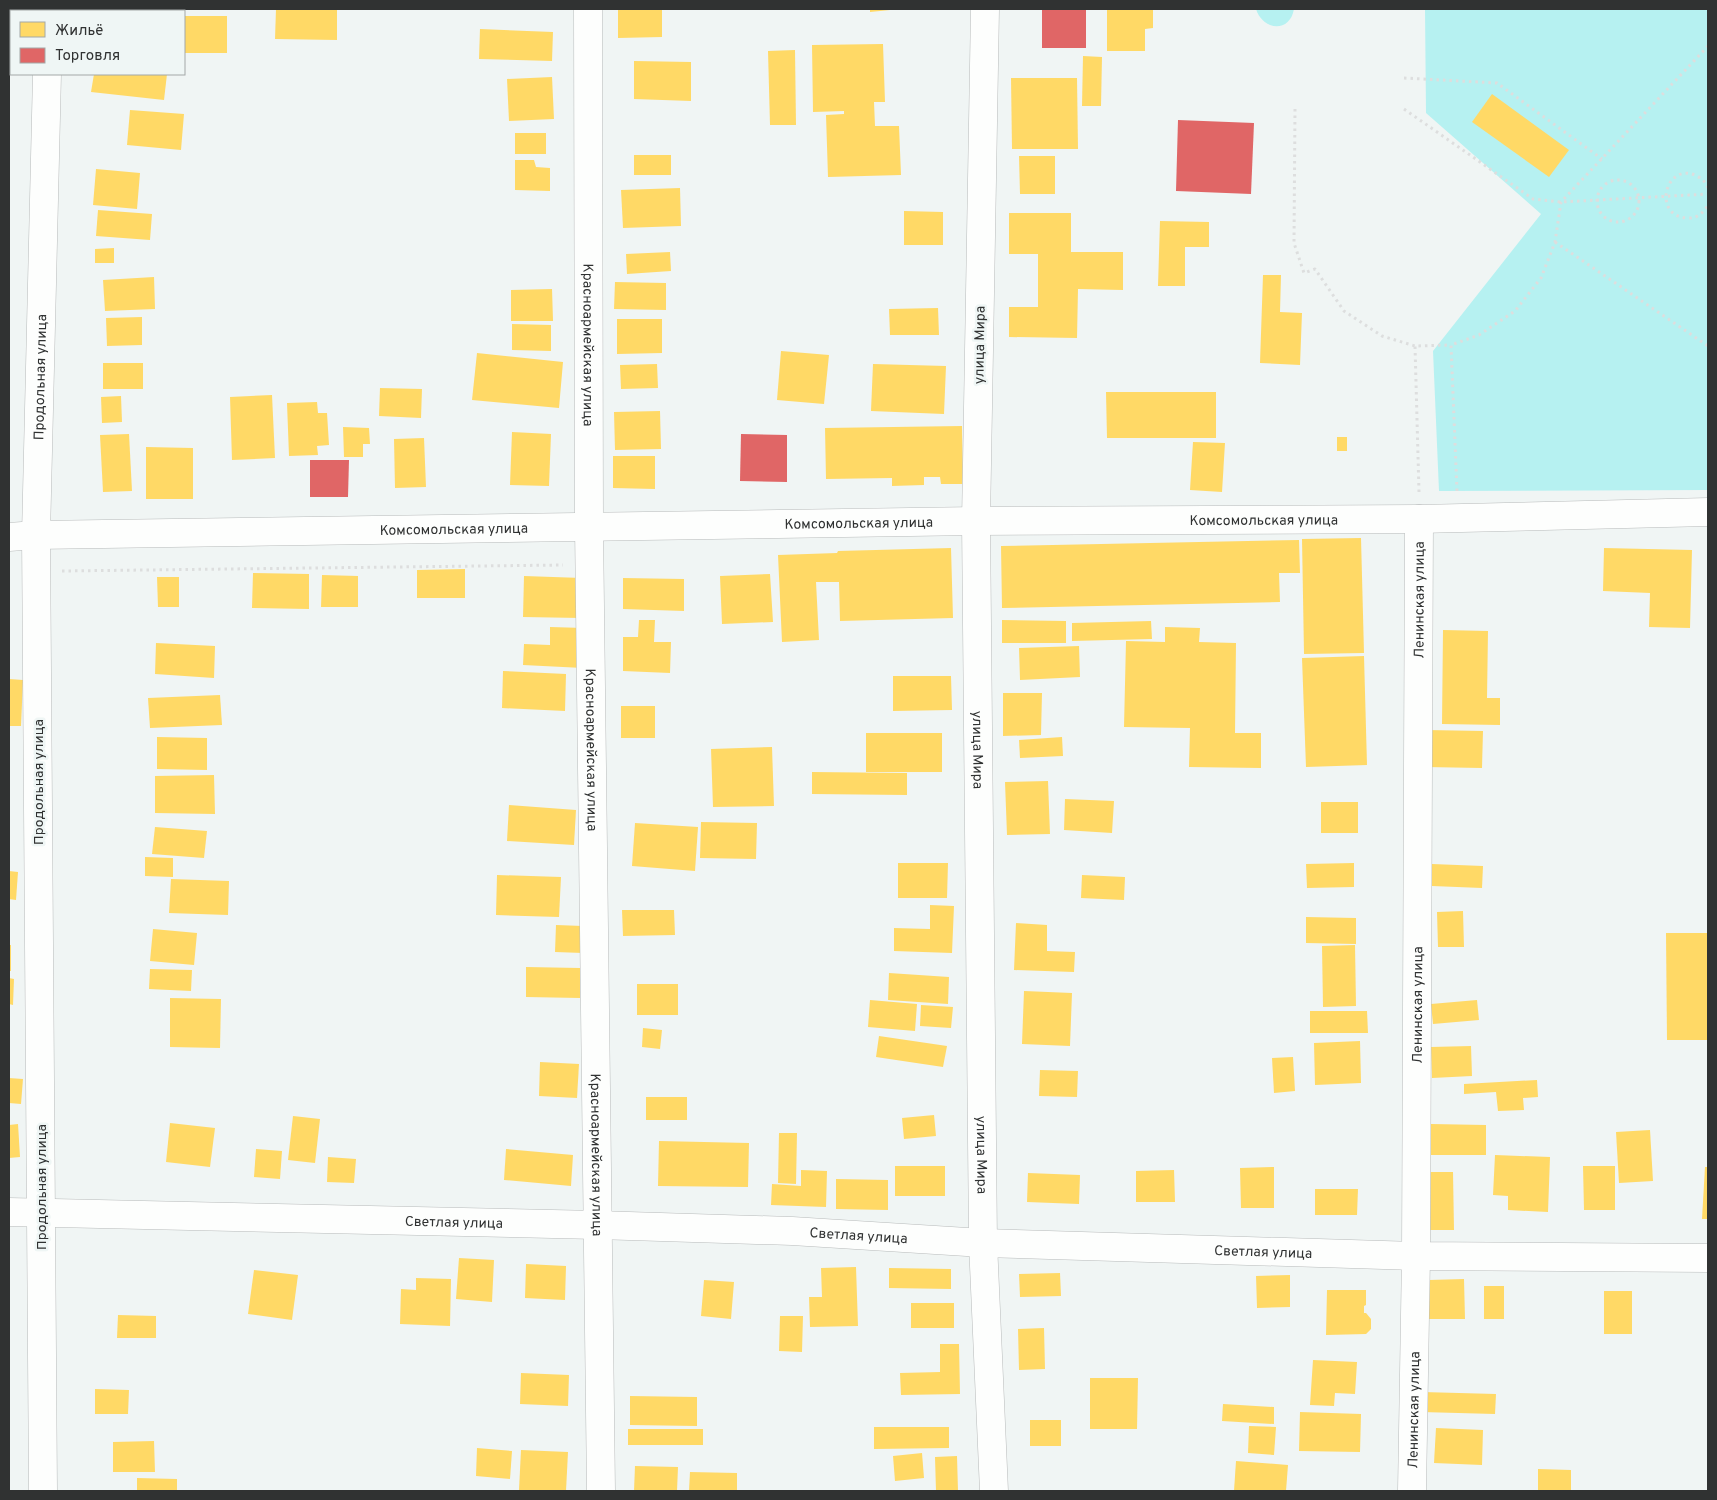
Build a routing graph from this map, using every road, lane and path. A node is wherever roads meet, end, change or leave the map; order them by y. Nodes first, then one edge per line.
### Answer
1 (588, 9) edge
2 (985, 9) edge
3 (1708, 46) edge
4 (47, 75) edge
5 (1404, 78) dead end
6 (1404, 108) dead end
7 (1295, 109) dead end
8 (1602, 159) junction
9 (1708, 188) edge
10 (1708, 194) edge
11 (1665, 196) junction
12 (1639, 198) junction
13 (1597, 200) junction
14 (1561, 202) junction
15 (1708, 204) edge
16 (1555, 242) junction
17 (1451, 345) junction
18 (1415, 346) junction
19 (1708, 346) edge
20 (1708, 512) edge
21 (1458, 518) junction
22 (1419, 520) junction
23 (976, 521) junction
24 (589, 527) junction
25 (36, 535) junction
26 (9, 537) edge
27 (589, 564) junction
28 (36, 571) junction
29 (9, 1212) edge
30 (41, 1212) junction
31 (597, 1225) junction
32 (982, 1244) junction
33 (1416, 1256) junction
34 (1708, 1258) edge
35 (43, 1491) edge
36 (601, 1491) edge
37 (994, 1491) edge
38 (1412, 1491) edge

1 - 24 street, Красноармейская улица
2 - 23 street, улица Мира
3 - 8 path
4 - 25 street, Продольная улица
5 - 8 path
6 - 14 path
7 - 18 path
8 - 14 path
9 - 11 path
10 - 11 path
11 - 12 path
11 - 15 path
12 - 13 path
12 - 13 path
12 - 13 path
13 - 14 path
14 - 16 path
16 - 17 path
16 - 19 path
17 - 18 path
17 - 21 path
18 - 22 path
20 - 21 street, Комсомольская улица
21 - 22 street, Комсомольская улица
22 - 23 street, Комсомольская улица
22 - 33 street, Ленинская улица
23 - 24 street, Комсомольская улица
23 - 32 street, улица Мира
24 - 25 street, Комсомольская улица
24 - 27 street, Красноармейская улица
25 - 26 street, Комсомольская улица
25 - 28 street, Продольная улица
27 - 28 path
27 - 31 street, Красноармейская улица
28 - 30 street, Продольная улица
29 - 30 street, Светлая улица
30 - 31 street, Светлая улица
30 - 35 street, Продольная улица
31 - 32 street, Светлая улица
31 - 36 street, Красноармейская улица
32 - 33 street, Светлая улица
32 - 37 street, улица Мира
33 - 34 street, Светлая улица
33 - 38 street, Ленинская улица

